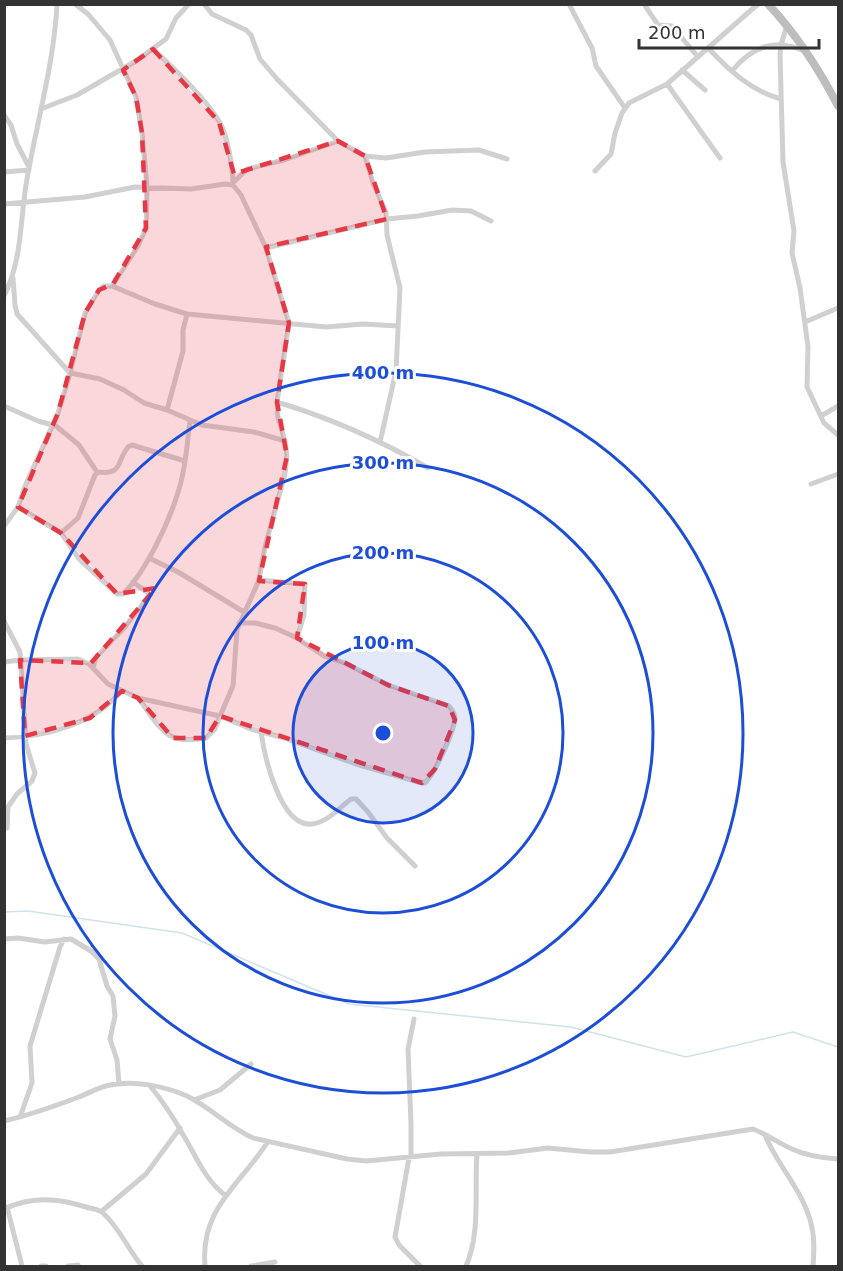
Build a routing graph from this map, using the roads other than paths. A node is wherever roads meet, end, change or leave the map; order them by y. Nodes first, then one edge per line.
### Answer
1 (57, 4) edge
2 (75, 4) edge
3 (189, 4) edge
4 (204, 4) edge
5 (569, 4) edge
6 (644, 4) edge
7 (758, 4) edge
8 (770, 5) edge
9 (787, 25) junction
10 (781, 45) junction
11 (708, 48) junction
12 (153, 49) junction
13 (807, 53) junction
14 (698, 57) junction
15 (123, 69) junction
16 (682, 70) junction
17 (732, 71) junction
18 (667, 84) junction
19 (705, 90) dead end
20 (781, 99) junction
21 (838, 106) edge
22 (625, 108) junction
23 (41, 109) junction
24 (4, 115) edge
25 (338, 141) junction
26 (365, 156) junction
27 (720, 158) dead end
28 (507, 159) dead end
29 (29, 169) junction
30 (595, 171) dead end
31 (4, 172) edge
32 (233, 183) junction
33 (147, 186) junction
34 (24, 201) junction
35 (4, 204) edge
36 (387, 219) junction
37 (490, 221) dead end
38 (266, 248) junction
39 (14, 278) junction
40 (112, 285) junction
41 (4, 296) edge
42 (838, 308) edge
43 (188, 314) junction
44 (805, 322) junction
45 (289, 323) junction
46 (398, 326) junction
47 (70, 372) junction
48 (277, 402) junction
49 (4, 406) edge
50 (838, 406) edge
51 (167, 410) junction
52 (821, 416) junction
53 (190, 421) junction
54 (53, 424) junction
55 (838, 435) edge
56 (285, 441) junction
57 (380, 442) junction
58 (185, 461) junction
59 (428, 468) dead end
60 (98, 472) junction
61 (838, 474) edge
62 (811, 484) dead end
63 (18, 507) junction
64 (4, 526) edge
65 (61, 533) junction
66 (149, 558) junction
67 (259, 580) junction
68 (133, 582) junction
69 (244, 612) junction
70 (4, 621) edge
71 (239, 623) junction
72 (297, 638) junction
73 (20, 660) junction
74 (4, 662) edge
75 (93, 668) junction
76 (121, 691) junction
77 (138, 698) junction
78 (220, 716) junction
79 (261, 732) junction
80 (25, 736) junction
81 (4, 738) edge
82 (7, 828) dead end
83 (415, 866) dead end
84 (4, 939) edge
85 (64, 939) junction
86 (414, 1019) dead end
87 (251, 1064) dead end
88 (119, 1084) junction
89 (151, 1086) junction
90 (194, 1100) junction
91 (20, 1117) junction
92 (4, 1121) edge
93 (180, 1128) junction
94 (764, 1133) junction
95 (267, 1143) junction
96 (477, 1154) junction
97 (410, 1158) junction
98 (838, 1159) edge
99 (226, 1196) junction
100 (6, 1208) edge
101 (102, 1211) junction
102 (275, 1262) dead end
103 (78, 1265) dead end
104 (22, 1266) edge
105 (41, 1266) edge
106 (46, 1266) edge
107 (68, 1266) edge
108 (142, 1266) edge
109 (205, 1266) edge
110 (251, 1266) edge
111 (420, 1266) edge
112 (466, 1266) edge
113 (813, 1266) edge

1 - 23 street
2 - 15 street
3 - 12 street
4 - 25 street
5 - 22 street
6 - 14 street
7 - 11 street
8 - 9 main road
9 - 10 street
9 - 13 main road
10 - 13 street
10 - 17 street
10 - 20 street
11 - 14 street
11 - 17 street
12 - 15 street
12 - 32 street
13 - 21 main road
14 - 16 street
15 - 23 street
15 - 33 street
16 - 18 street
16 - 19 street
17 - 20 street
18 - 22 street
18 - 27 street
20 - 44 street
22 - 30 street
23 - 29 street
24 - 29 street
25 - 26 street
25 - 32 street
26 - 28 street
26 - 36 street
29 - 31 street
29 - 34 street
32 - 33 street
32 - 38 street
33 - 34 street
33 - 40 street
34 - 35 street
34 - 39 street
36 - 37 street
36 - 38 street
36 - 46 street
38 - 45 street
39 - 41 street
39 - 47 street
40 - 43 street
40 - 47 street
42 - 44 street
43 - 45 street
43 - 51 street
44 - 52 street
45 - 46 street
45 - 48 street
46 - 57 street
47 - 51 street
47 - 54 street
48 - 56 street
48 - 57 street
49 - 54 street
50 - 52 street
51 - 53 street
52 - 55 street
53 - 56 street
53 - 58 street
54 - 60 street
54 - 63 street
56 - 67 street
57 - 59 street
58 - 60 street
58 - 66 street
60 - 65 street
61 - 62 street
63 - 64 street
63 - 65 street
65 - 68 street
66 - 68 street
66 - 69 street
67 - 69 street
67 - 72 street
68 - 75 street
69 - 71 street
70 - 73 street
71 - 72 street
71 - 78 street
72 - 79 street
73 - 74 street
73 - 75 street
73 - 80 street
75 - 76 street
76 - 77 street
76 - 80 street
77 - 78 street
77 - 78 street
78 - 79 street
79 - 83 street
80 - 81 street
80 - 82 street
84 - 85 street
85 - 88 street
85 - 91 street
86 - 97 street
87 - 90 street
88 - 89 street
88 - 91 street
89 - 90 street
89 - 93 street
90 - 95 street
91 - 92 street
93 - 99 street
93 - 101 street
94 - 96 street
94 - 98 street
94 - 113 street
95 - 97 street
95 - 99 street
96 - 97 street
96 - 112 street
97 - 111 street
99 - 109 street
100 - 101 street
100 - 104 street
101 - 108 street
102 - 110 street
103 - 107 street
105 - 106 street

